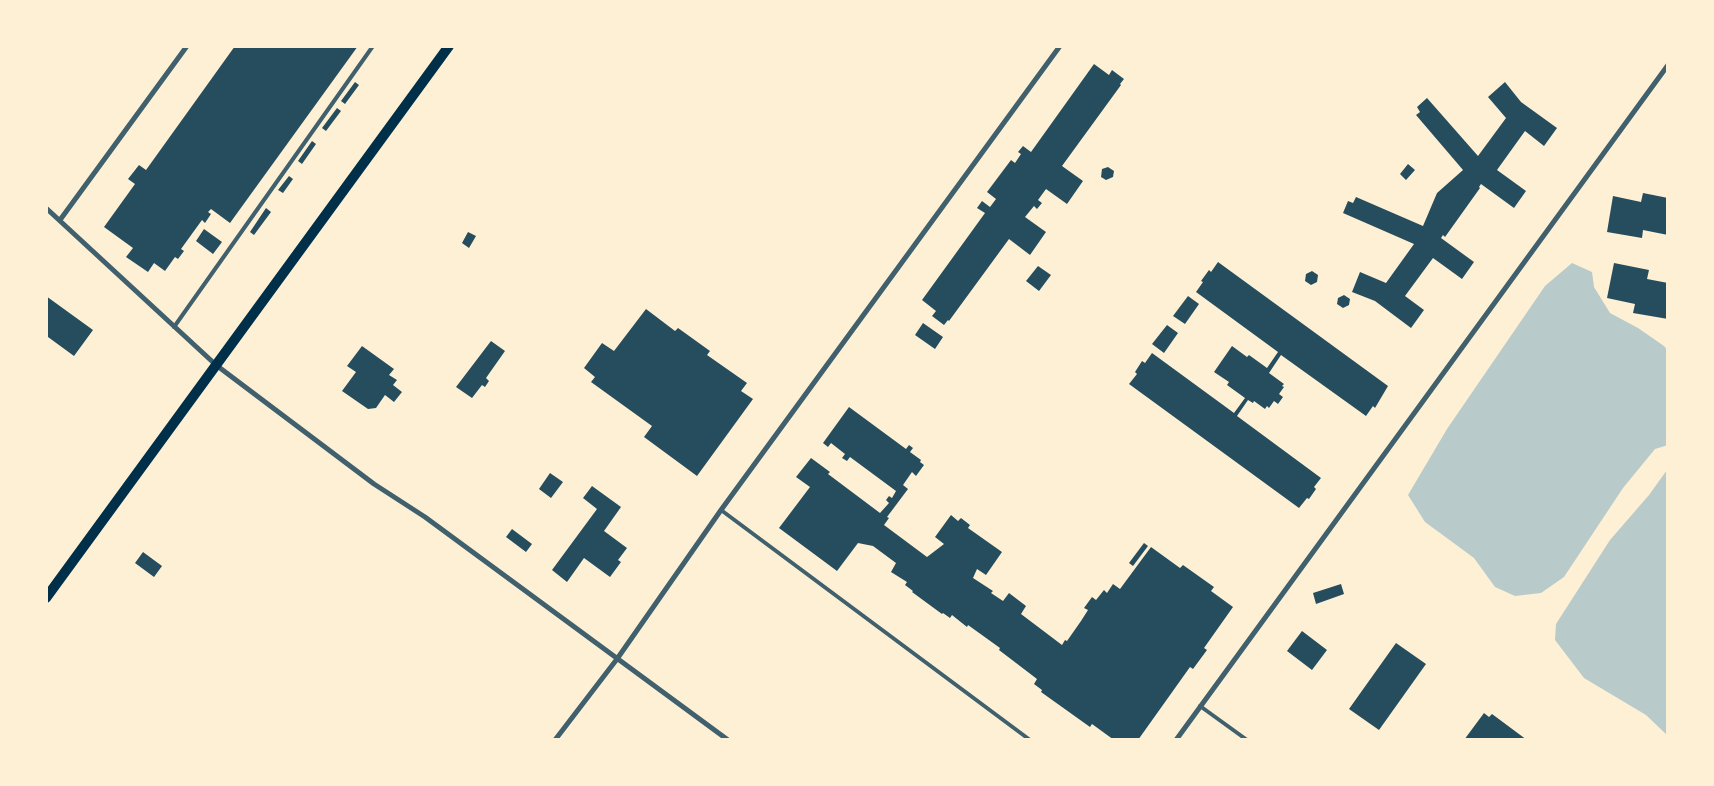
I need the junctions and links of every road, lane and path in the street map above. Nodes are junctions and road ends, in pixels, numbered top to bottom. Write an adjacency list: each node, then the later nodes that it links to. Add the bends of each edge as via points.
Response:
1 (187, 46): 7 (street)
2 (373, 46): 8 (lane)
3 (1060, 46): 10 (street)
4 (444, 48): 9 (main road)
5 (1668, 65): 13 (street)
6 (46, 208): 7 (street)
7 (60, 220): 8 (street)
8 (174, 326): 9 (street)
9 (216, 365): 11 (main road); 12 (street, via 374,484 425,517)
10 (721, 510): 12 (street); 16 (lane)
11 (46, 598)
12 (617, 659): 14 (street); 15 (street)
13 (1200, 706): 17 (street); 18 (lane)
14 (555, 740)
15 (728, 740)
16 (1030, 740)
17 (1176, 740)
18 (1247, 740)

